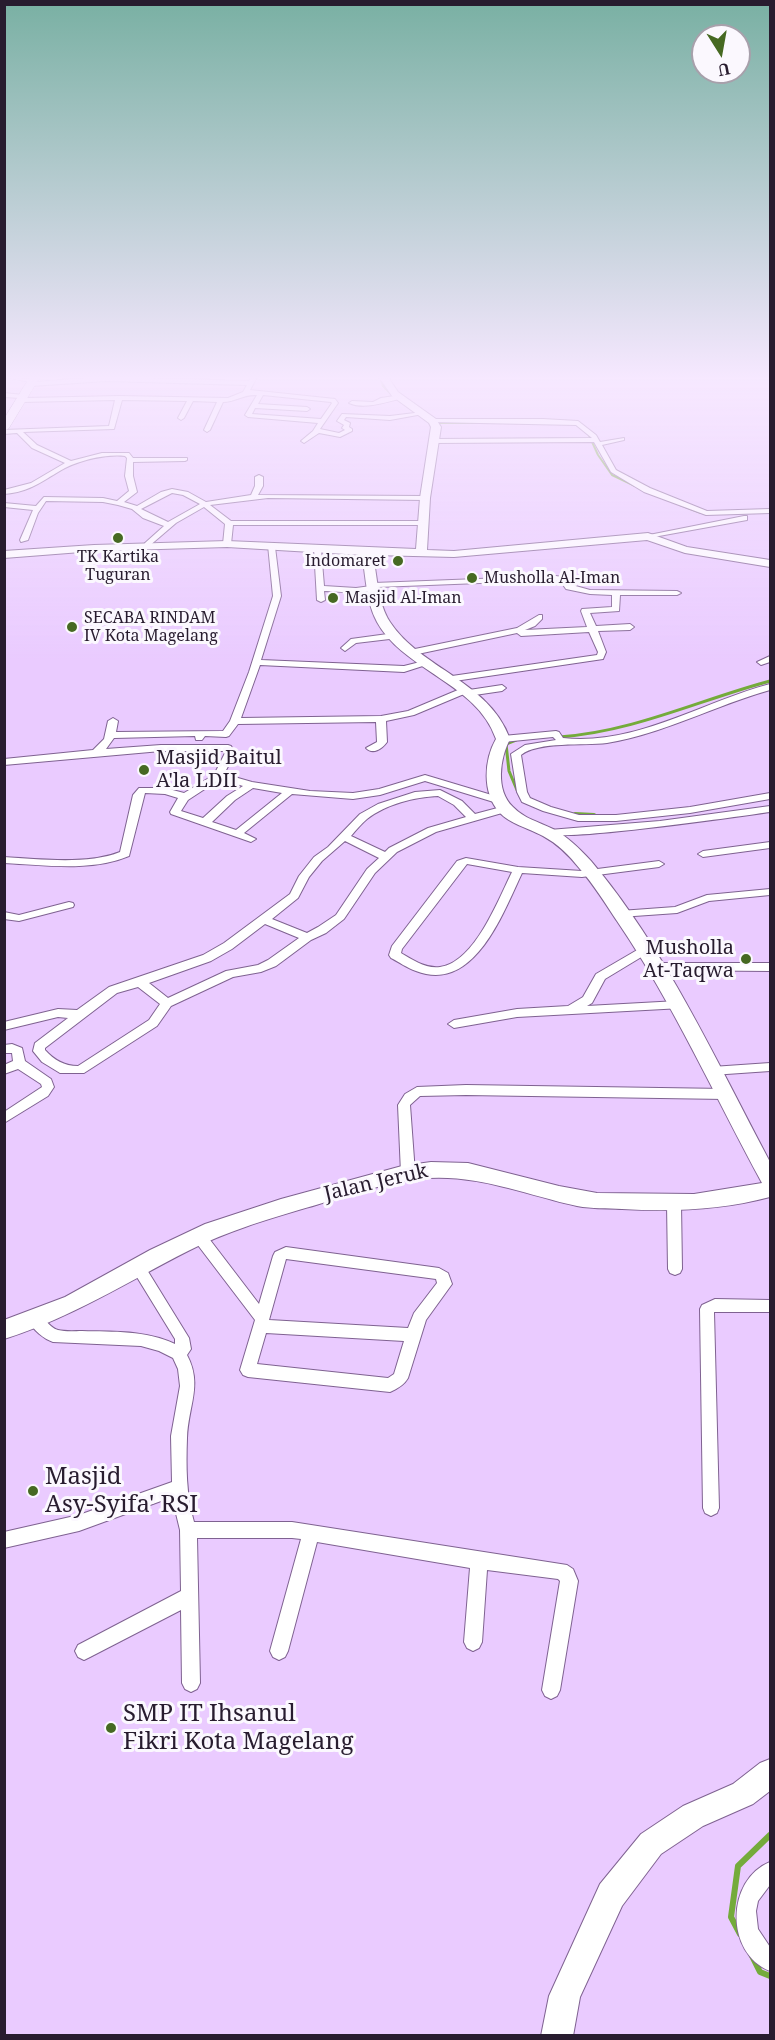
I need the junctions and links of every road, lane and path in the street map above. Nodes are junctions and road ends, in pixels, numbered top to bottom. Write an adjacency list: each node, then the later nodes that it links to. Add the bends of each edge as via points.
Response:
1 (58, 472): 6 (street, via 31,488)
2 (129, 472): 9 (street, via 133,492)
3 (429, 472): 8 (street)
4 (616, 472): 14 (street, via 699,511)
5 (259, 477): 7 (street)
6 (4, 492)
7 (254, 496): 8 (street); 10 (street)
8 (425, 498): 16 (street)
9 (118, 503): 12 (street, via 49,498); 13 (street)
10 (205, 504): 13 (street, via 171,491); 15 (street); 17 (street)
11 (4, 505): 12 (street)
12 (37, 508): 19 (street)
13 (135, 509): 17 (street)
14 (771, 511): 18 (street)
15 (229, 523): 16 (street); 20 (street)
16 (422, 523): 25 (street)
17 (168, 525): 21 (street)
18 (648, 536): 25 (street); 27 (street, via 685,550)
19 (24, 540)
20 (227, 544): 21 (street); 22 (street)
21 (148, 545): 26 (street)
22 (271, 547): 23 (street); 41 (street, via 277,596)
23 (317, 550): 24 (street); 29 (street)
24 (367, 552): 25 (street); 28 (street)
25 (421, 554)
26 (4, 555)
27 (771, 563)
28 (374, 587): 29 (street); 30 (street, via 561,578 569,587 581,591); 37 (street, via 383,621)
29 (321, 588): 32 (street)
30 (616, 592): 31 (street); 35 (street, via 616,609 585,611)
31 (677, 593)
32 (321, 600)
33 (539, 617): 36 (street, via 532,624)
34 (630, 627): 35 (street)
35 (592, 628): 36 (street); 44 (street, via 602,652 600,657)
36 (501, 634): 39 (street)
37 (395, 636): 38 (street, via 354,641); 39 (street)
38 (345, 648)
39 (413, 652): 43 (street)
40 (771, 659): 42 (street)
41 (256, 662): 43 (street, via 398,669); 50 (street)
42 (761, 662)
43 (428, 663): 44 (street)
44 (448, 679): 47 (street)
45 (771, 687): 54 (street, via 609,741)
46 (502, 688): 47 (street)
47 (467, 691): 48 (street, via 411,713); 53 (street, via 500,727)
48 (381, 719): 50 (street); 56 (street, via 382,742)
49 (113, 721): 52 (street)
50 (235, 721): 51 (street, via 226,734)
51 (201, 733): 52 (street); 55 (street)
52 (113, 735): 57 (street)
53 (503, 739): 54 (street, via 558,737); 64 (street, via 493,770)
54 (574, 743): 62 (street, via 538,745 516,754 526,800 563,814 591,818 690,810)
55 (194, 747): 57 (street); 59 (street, via 230,749)
56 (371, 748)
57 (96, 753): 58 (street)
58 (4, 762)
59 (220, 776): 60 (street); 63 (street)
60 (251, 784): 61 (street); 67 (street)
61 (289, 792): 64 (street, via 362,796 425,778); 68 (street)
62 (771, 796)
63 (188, 797): 67 (street, via 175,812); 75 (street, via 142,789 125,854 118,858)
64 (503, 805): 66 (street); 69 (street, via 520,820)
65 (771, 809): 69 (street)
66 (472, 817): 70 (street, via 449,797 431,792 382,806 364,816); 74 (street, via 432,830)
67 (204, 823): 68 (street)
68 (237, 834): 71 (street)
69 (549, 834): 78 (street, via 571,848)
70 (343, 836): 74 (street); 83 (street, via 304,876 294,896)
71 (251, 839)
72 (771, 845): 73 (street)
73 (703, 854)
74 (386, 857): 84 (street, via 371,871 340,917)
75 (4, 860)
76 (659, 864): 78 (street)
77 (518, 870): 77 (street, via 479,947 460,965 435,973 422,971 395,956 461,863); 78 (street)
78 (593, 874): 81 (street)
79 (771, 892): 81 (street, via 707,898 677,910)
80 (69, 905): 82 (street, via 19,918)
81 (620, 914): 85 (street)
82 (4, 915)
83 (264, 920): 84 (street); 88 (street, via 207,958)
84 (307, 937): 89 (street, via 272,963 230,974)
85 (644, 950): 86 (street); 91 (street, via 600,977 588,999)
86 (657, 967): 87 (street); 90 (street)
87 (771, 967)
88 (140, 982): 89 (street); 92 (street, via 113,990)
89 (167, 1003): 92 (street, via 144,1030 80,1070 64,1070 46,1059 39,1046)
90 (678, 1005): 91 (street); 99 (street)
91 (567, 1009): 93 (street)
92 (78, 1014): 94 (street, via 58,1013)
93 (454, 1024)
94 (4, 1026)
95 (4, 1049): 96 (street, via 18,1051)
96 (19, 1063): 98 (street); 101 (street, via 47,1082 48,1087)
97 (771, 1067): 99 (street)
98 (4, 1070)
99 (712, 1071): 100 (street)
100 (725, 1094): 102 (street, via 417,1092 404,1105); 103 (street)
101 (4, 1118)
102 (408, 1173): 105 (street, Jalan Jeruk, via 462,1170 491,1174 578,1199); 106 (street, Jalan Jeruk, via 350,1186 231,1222)
103 (771, 1180)
104 (771, 1189): 105 (street, Jalan Jeruk, via 724,1199)
105 (674, 1203): 108 (street)
106 (199, 1236): 107 (street, Jalan Jeruk); 111 (street)
107 (139, 1269): 110 (street, Jalan Jeruk); 114 (street, via 182,1338 183,1349)
108 (675, 1269)
109 (771, 1306): 116 (street, via 714,1305 707,1309)
110 (36, 1321): 112 (street, Jalan Jeruk); 114 (street, via 53,1336 141,1340)
111 (260, 1322): 113 (street); 113 (street, via 247,1366 250,1372 390,1385 400,1378); 113 (street, via 283,1254 439,1274 445,1284 425,1307)
112 (4, 1330)
113 (412, 1335)
114 (178, 1353): 115 (street, via 186,1368 188,1386 179,1436)
115 (180, 1486): 117 (street, via 180,1503); 119 (street, via 79,1523)
116 (711, 1508)
117 (188, 1530): 118 (street); 121 (street)
118 (311, 1533): 120 (street); 124 (street)
119 (4, 1540)
120 (479, 1561): 122 (street); 126 (street, via 561,1571 567,1575)
121 (189, 1596): 123 (street); 125 (street)
122 (473, 1642)
123 (84, 1651)
124 (279, 1651)
125 (191, 1683)
126 (551, 1690)
127 (771, 1773): 130 (street, via 742,1794 693,1816 651,1844 611,1894 565,1996)
128 (771, 1872): 129 (street, via 749,1894 744,1918 757,1946)
129 (771, 1961)
130 (557, 2036)

